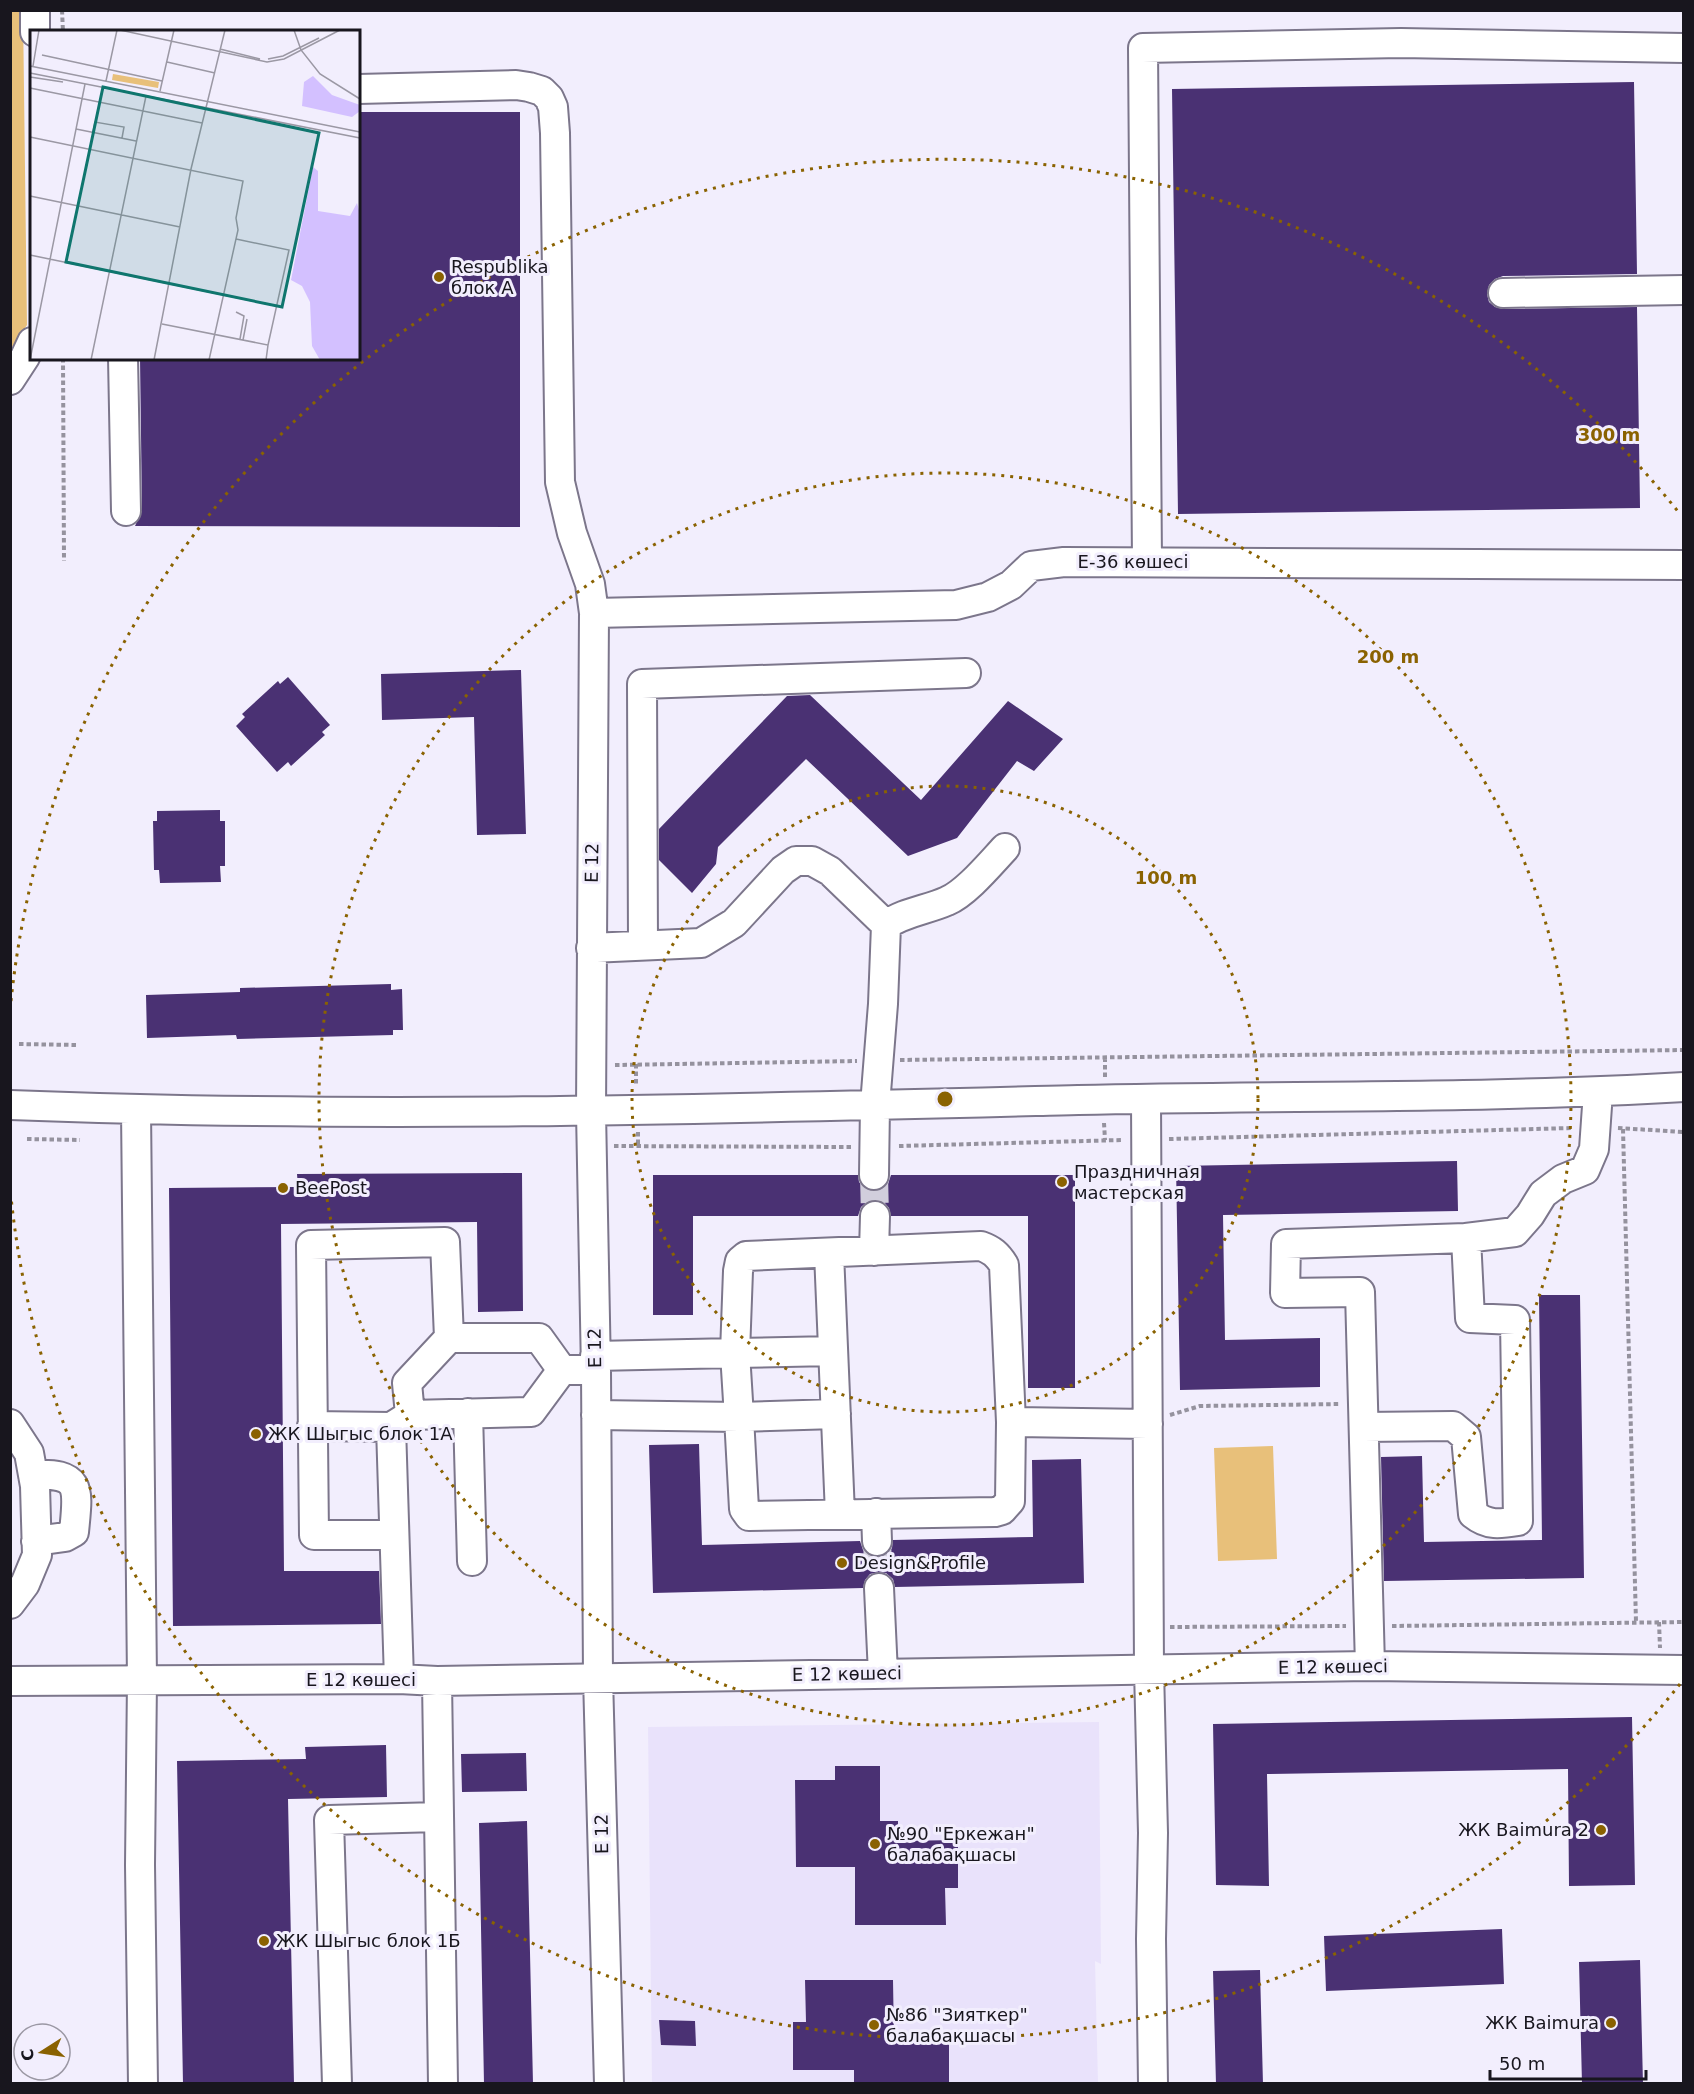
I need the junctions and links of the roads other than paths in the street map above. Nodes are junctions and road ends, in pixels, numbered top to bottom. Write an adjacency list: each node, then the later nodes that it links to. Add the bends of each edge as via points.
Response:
1 (35, 10): 2 (street)
2 (35, 30)
3 (1683, 48): 11 (street, via 1401,43 1143,48)
4 (360, 89): 13 (street, E 12, via 516,85 542,91 549,98 555,134 560,482 590,584)
5 (1683, 290): 6 (street)
6 (1503, 293)
7 (30, 346): 9 (street)
8 (123, 360): 10 (street)
9 (10, 380)
10 (126, 511)
11 (1147, 562): 12 (street, Е-36 көшесі); 13 (street, Е-36 көшесі, via 1031,566 1011,585 988,597 956,605)
12 (1683, 565)
13 (594, 613): 18 (street, E 12)
14 (966, 673): 17 (street, via 642,684)
15 (1005, 848): 16 (street, via 979,877 949,901)
16 (886, 925): 17 (street, via 830,871 812,861 796,861 718,934 701,943); 23 (street)
17 (643, 945): 18 (street)
18 (591, 948): 25 (street, E 12)
19 (1683, 1087): 20 (street)
20 (1598, 1092): 21 (street); 28 (street, via 1594,1149 1585,1170 1563,1179 1543,1194 1515,1232)
21 (1146, 1100): 23 (street); 44 (street)
22 (10, 1105): 24 (street)
23 (875, 1105): 25 (street); 26 (street)
24 (136, 1110): 25 (street); 59 (street)
25 (591, 1112): 34 (street, E 12)
26 (874, 1175)
27 (875, 1216): 29 (street)
28 (1466, 1238): 39 (street, via 1286,1244 1286,1293 1360,1292); 39 (street, via 1470,1318 1515,1320 1518,1521 1494,1525 1473,1514 1466,1437 1453,1426)
29 (874, 1251): 30 (street); 42 (street, via 981,1246 998,1255 1004,1265)
30 (829, 1253): 32 (street); 33 (street, via 746,1256 740,1261)
31 (449, 1338): 35 (street, via 539,1338); 41 (street, via 407,1383); 45 (street, via 445,1242 311,1245)
32 (833, 1351): 33 (street); 37 (street)
33 (735, 1353): 34 (street); 40 (street)
34 (596, 1364): 35 (street); 38 (street, E 12)
35 (562, 1370): 36 (street, via 531,1412)
36 (468, 1413): 41 (street); 50 (street)
37 (836, 1414): 40 (street); 47 (street)
38 (596, 1415): 40 (street); 57 (street, E 12)
39 (1363, 1415): 53 (street)
40 (739, 1417): 47 (street, via 744,1509 749,1516)
41 (400, 1421): 45 (street); 48 (street)
42 (1011, 1422): 44 (street); 47 (street, via 1010,1501 1002,1510 877,1527)
43 (10, 1424): 46 (street, via 29,1453)
44 (1148, 1424): 54 (street)
45 (312, 1426): 48 (street, via 314,1534)
46 (33, 1475): 49 (street); 49 (street, via 68,1478 76,1496 74,1532 65,1537)
47 (840, 1514)
48 (393, 1535): 58 (street)
49 (36, 1540): 52 (street, via 37,1555)
50 (472, 1561)
51 (879, 1588): 56 (street)
52 (10, 1604)
53 (1370, 1665): 54 (street, Е 12 көшесі); 55 (street, Е 12 көшесі)
54 (1149, 1669): 56 (street, Е 12 көшесі); 67 (street, via 1153,1763)
55 (1683, 1670)
56 (883, 1674): 57 (street, Е 12 көшесі)
57 (598, 1677): 61 (street, Е 12 көшесі); 66 (street, E 12)
58 (399, 1679): 59 (street, Е 12 көшесі); 61 (street, Е 12 көшесі)
59 (142, 1680): 60 (street, Е 12 көшесі); 63 (street)
60 (10, 1681)
61 (437, 1681): 62 (street)
62 (438, 1818): 64 (street, via 330,1820); 65 (street)
63 (143, 2084)
64 (337, 2084)
65 (443, 2084)
66 (609, 2084)
67 (1153, 2084)

